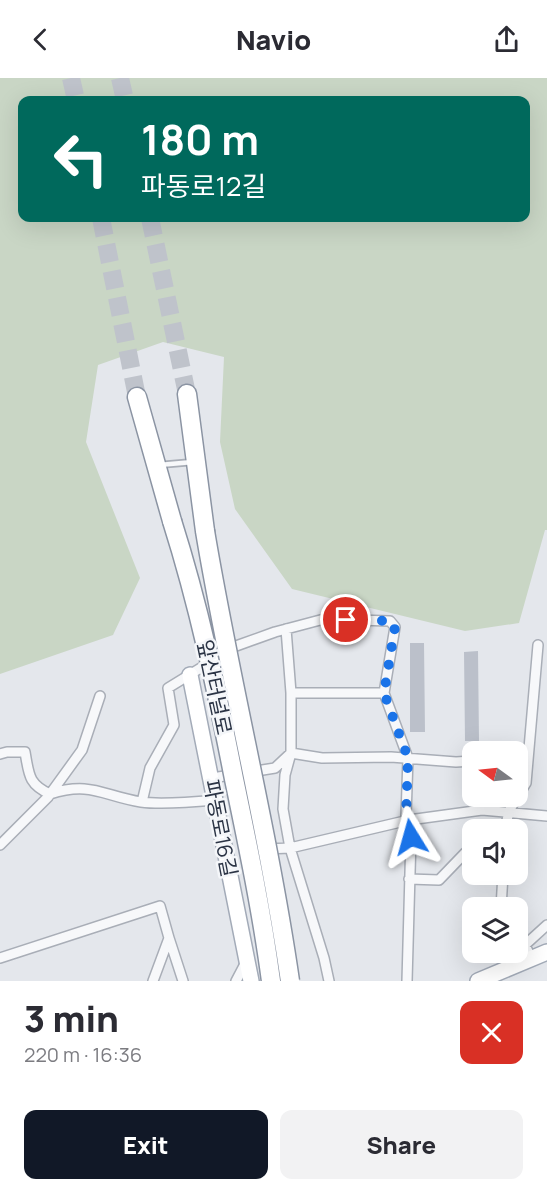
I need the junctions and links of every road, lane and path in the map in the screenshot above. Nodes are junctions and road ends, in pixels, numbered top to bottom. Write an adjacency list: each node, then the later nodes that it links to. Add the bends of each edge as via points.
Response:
1 (187, 394): 3 (highway, 앞산터널로)
2 (137, 398): 4 (highway, 앞산터널로)
3 (196, 461): 4 (lane); 42 (highway, 앞산터널로, bridge, via 233,688)
4 (157, 466): 41 (highway, 앞산터널로, bridge, via 197,604 220,706)
5 (286, 630): 7 (street, via 236,646); 8 (street); 9 (street, via 324,619 390,621 395,627)
6 (538, 645): 11 (street)
7 (190, 675): 17 (main road, 파동로16길); 18 (street, via 168,688 174,725 150,768)
8 (291, 693): 9 (street); 12 (street)
9 (384, 693): 14 (street)
10 (100, 696): 16 (street, via 82,750)
11 (524, 741)
12 (291, 753): 14 (street, via 322,758); 17 (street, via 275,768 212,778); 26 (street, via 283,809)
13 (0, 754): 16 (street, via 25,752 36,788)
14 (408, 758): 15 (street); 23 (street)
15 (462, 761)
16 (50, 794): 18 (street, via 88,788); 24 (street)
17 (216, 800): 18 (street); 25 (street)
18 (142, 802)
19 (511, 807): 20 (street)
20 (509, 811): 21 (street); 22 (street); 23 (street, via 482,810)
21 (547, 816)
22 (507, 819)
23 (409, 820): 26 (street); 28 (street)
24 (0, 845)
25 (224, 847): 26 (street); 36 (main road, 파동로16길)
26 (290, 848): 43 (street)
27 (462, 857): 28 (street, via 439,880)
28 (409, 879): 44 (street)
29 (547, 925): 31 (street)
30 (169, 938): 34 (street, via 160,906); 37 (street); 38 (street)
31 (532, 939): 32 (street); 35 (street, via 525,945)
32 (528, 940)
33 (547, 952): 35 (main road)
34 (0, 958)
35 (531, 958): 45 (main road)
36 (247, 960): 39 (street); 40 (main road, 파동로16길)
37 (153, 981)
38 (183, 981)
39 (236, 981)
40 (251, 981)
41 (271, 981)
42 (290, 981)
43 (328, 981)
44 (407, 981)
45 (478, 981)

